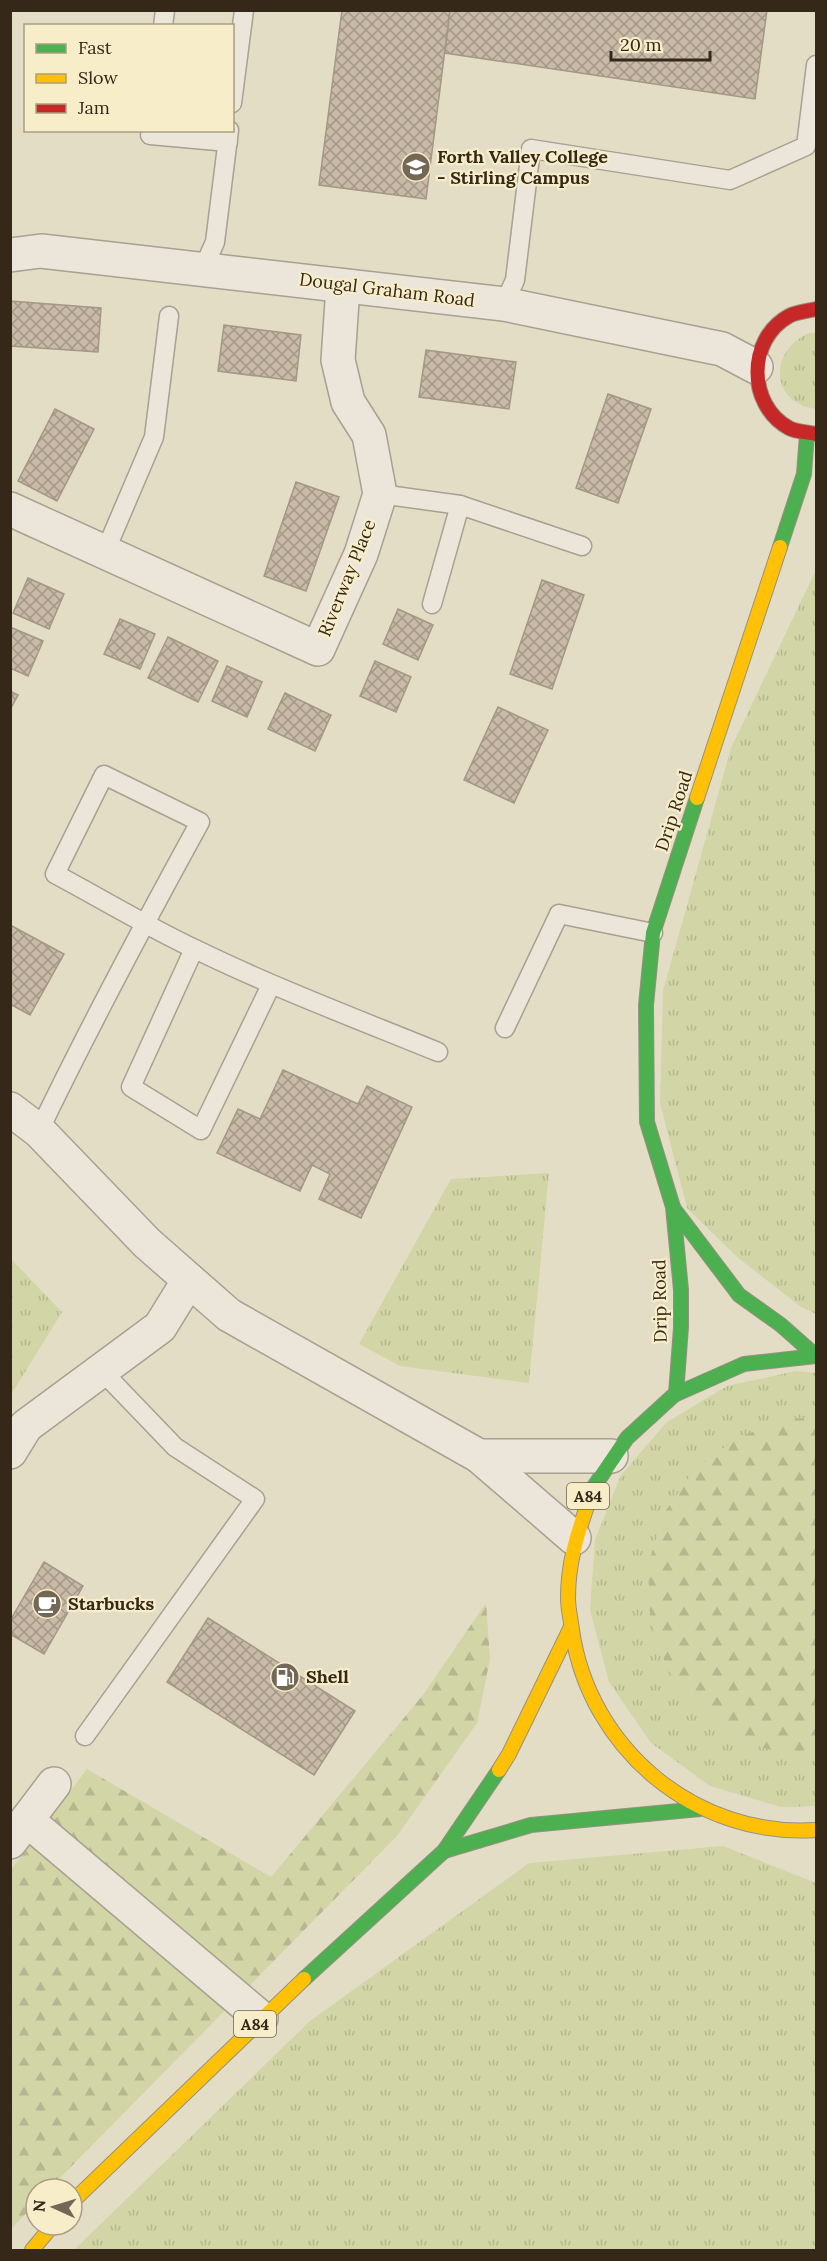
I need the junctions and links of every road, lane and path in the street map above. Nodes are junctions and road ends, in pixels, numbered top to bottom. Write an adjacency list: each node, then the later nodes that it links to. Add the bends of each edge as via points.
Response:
1 (244, 10): 3 (lane)
2 (816, 65): 9 (lane, via 806,146 730,180 531,149 515,280)
3 (234, 88)
4 (151, 132): 5 (lane, via 150,135)
5 (228, 136): 7 (lane, via 215,242)
6 (10, 255): 7 (street, Dougal Graham Road, via 42,251)
7 (203, 269): 8 (street, Dougal Graham Road)
8 (343, 286): 9 (street, Dougal Graham Road); 14 (street, Riverway Place, via 338,360 348,402 369,435)
9 (504, 304): 12 (street, Dougal Graham Road, via 722,349)
10 (816, 309): 12 (main road, Drip Road, via 787,317 771,330 760,347)
11 (169, 316): 18 (lane, via 154,437)
12 (756, 367): 13 (main road, Drip Road, via 757,386 775,417 790,428)
13 (812, 434): 21 (main road, Drip Road, via 804,474)
14 (380, 494): 15 (lane); 18 (street, Riverway Place, via 361,554 318,649)
15 (460, 505): 17 (lane); 19 (lane)
16 (10, 509): 18 (street, Riverway Place)
17 (582, 546)
18 (105, 552)
19 (432, 604)
20 (145, 922): 20 (lane, via 200,822 104,775 55,874); 22 (lane); 27 (lane)
21 (653, 933): 24 (lane, via 559,914); 28 (main road, Drip Road, via 646,1005 647,1122)
22 (194, 949): 23 (lane); 23 (lane, via 131,1087 201,1130)
23 (272, 984): 25 (lane)
24 (505, 1028)
25 (438, 1052)
26 (10, 1108): 27 (street)
27 (39, 1131): 29 (street, via 147,1243)
28 (673, 1207): 30 (main road, Drip Road, via 739,1295); 32 (main road, Drip Road, via 681,1290)
29 (189, 1280): 31 (street, via 160,1327); 34 (street, via 229,1315)
30 (816, 1356): 32 (main road, A84, via 743,1364)
31 (101, 1371): 33 (street, via 26,1426); 38 (lane, via 175,1447 255,1499)
32 (676, 1394): 35 (main road, A84, via 641,1422)
33 (10, 1452)
34 (479, 1456): 35 (street); 36 (street)
35 (612, 1456): 36 (main road, A84, via 588,1495)
36 (574, 1538): 37 (main road, A84, via 567,1584)
37 (570, 1629): 40 (main road, A84, via 581,1674 600,1716 627,1753 661,1785); 45 (main road, A84, via 509,1754)
38 (85, 1736)
39 (54, 1784): 42 (street)
40 (700, 1809): 43 (main road, A84, via 744,1825); 45 (main road, A84, via 531,1826)
41 (816, 1830): 43 (main road, A84)
42 (19, 1831): 46 (street)
43 (791, 1833): 44 (main road)
44 (808, 1843)
45 (444, 1851): 46 (main road, A84)
46 (261, 2018): 47 (main road, A84)
47 (84, 2190)
48 (43, 2237): 49 (main road)
49 (32, 2250)

